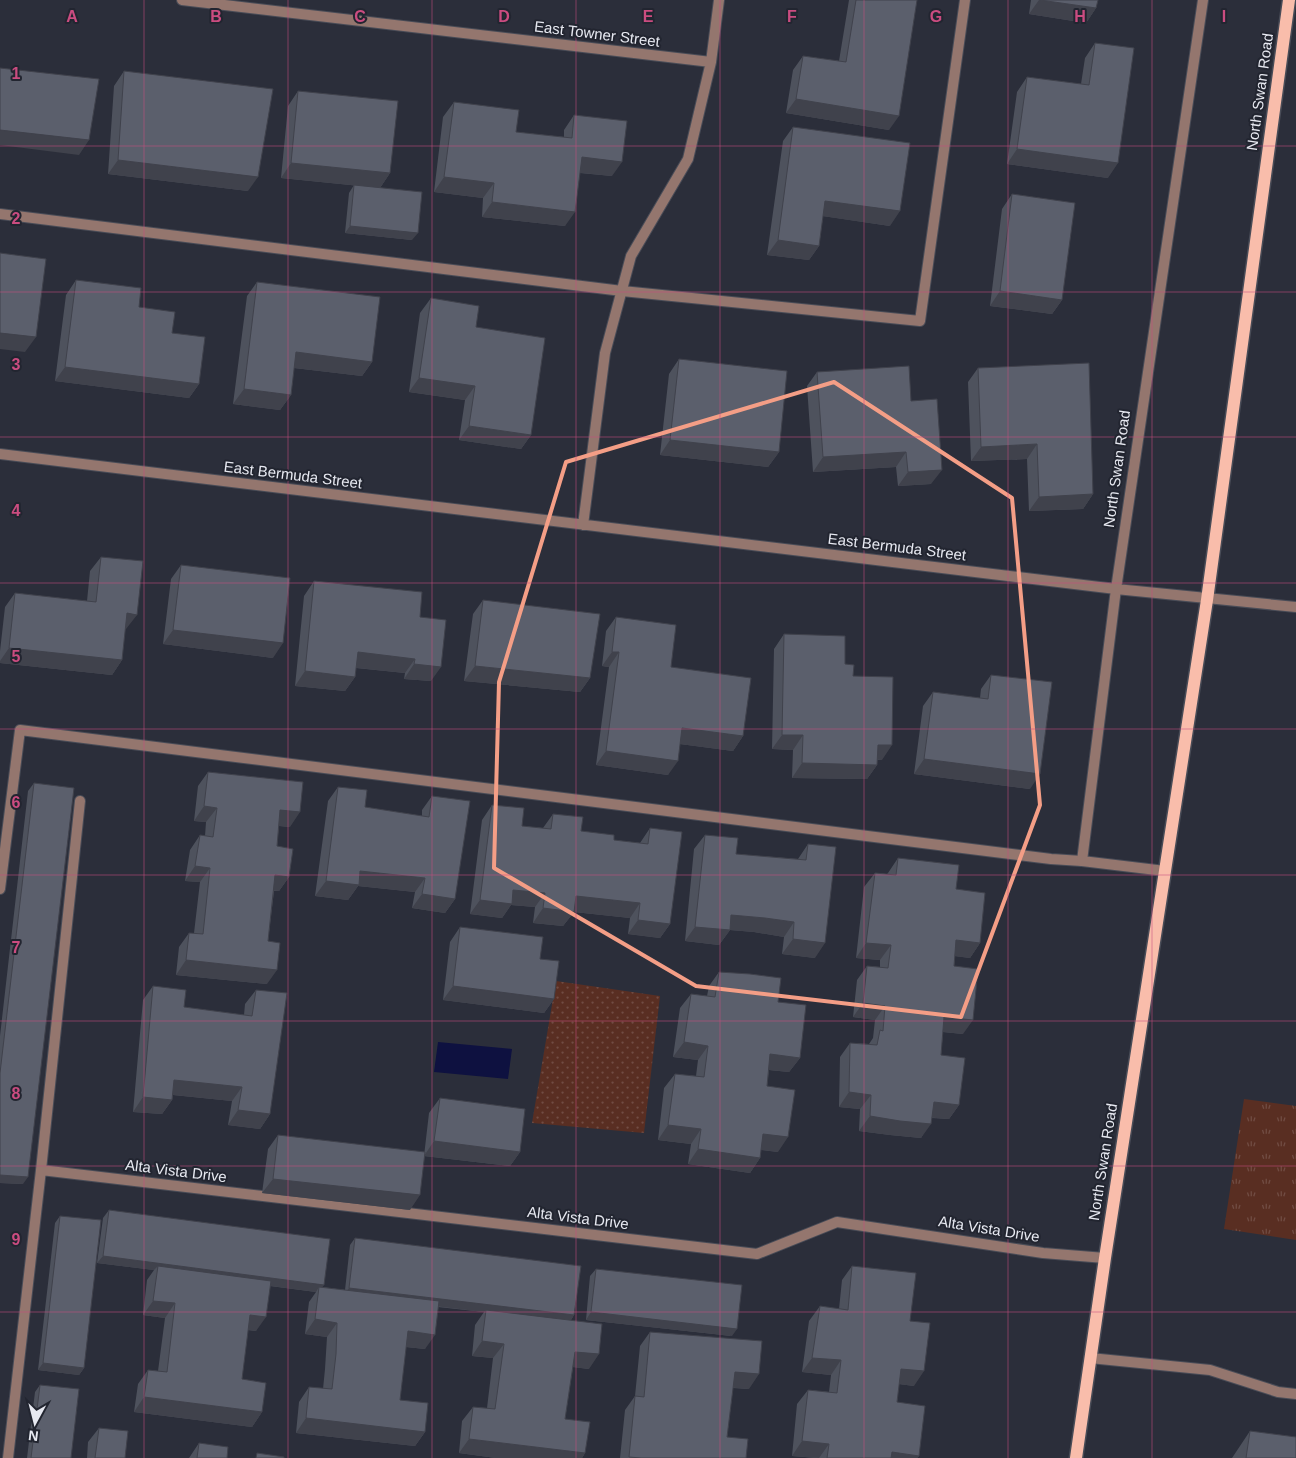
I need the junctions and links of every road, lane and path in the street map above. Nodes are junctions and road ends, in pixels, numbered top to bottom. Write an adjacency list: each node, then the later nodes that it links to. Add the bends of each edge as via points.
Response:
1 (182, 0): 6 (street, East Towner Street)
2 (719, 0): 6 (street)
3 (965, 0): 8 (street, via 920,321)
4 (1203, 0): 11 (street, North Swan Road)
5 (1288, 0): 12 (main road, North Swan Road)
6 (711, 62): 8 (street, via 688,159 631,256)
7 (0, 214): 8 (street)
8 (622, 291): 10 (street, via 605,354)
9 (0, 454): 10 (street, East Bermuda Street)
10 (583, 525): 11 (street, East Bermuda Street)
11 (1116, 589): 12 (street, East Bermuda Street); 15 (street, North Swan Road)
12 (1206, 600): 13 (street, East Bermuda Street); 16 (main road, North Swan Road)
13 (1296, 608)
14 (80, 801): 18 (street)
15 (1082, 861): 16 (street); 17 (street, via 20,730)
16 (1165, 871): 19 (main road, North Swan Road)
17 (0, 888)
18 (41, 1170): 19 (street, Alta Vista Drive, via 757,1254 837,1222 1043,1253); 22 (street)
19 (1105, 1258): 20 (main road, North Swan Road)
20 (1090, 1358): 21 (street, via 1210,1370 1278,1392); 23 (main road, North Swan Road)
21 (1296, 1394)
22 (8, 1458)
23 (1076, 1458)

